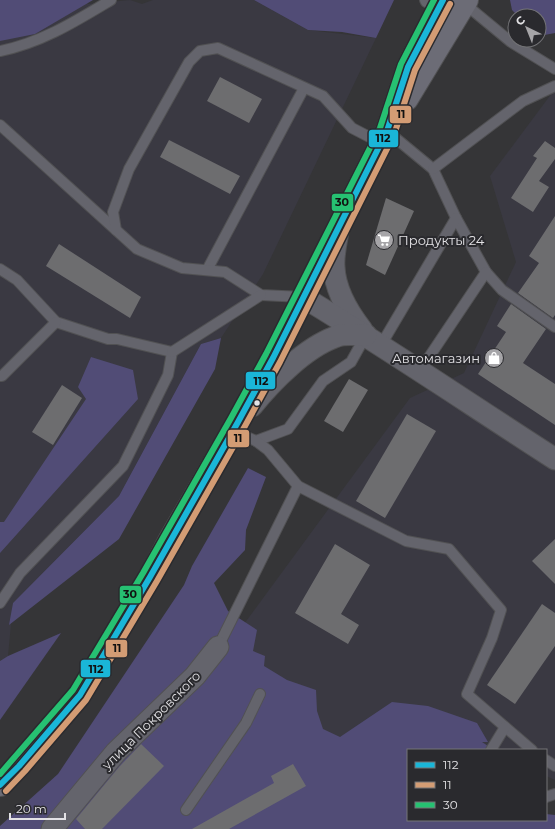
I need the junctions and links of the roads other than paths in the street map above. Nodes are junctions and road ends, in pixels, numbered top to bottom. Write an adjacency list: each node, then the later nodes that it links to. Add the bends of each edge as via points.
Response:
1 (111, 0): 4 (lane, via 66,28)
2 (430, 1): 9 (main road)
3 (466, 2): 5 (lane, via 511,42); 9 (main road)
4 (0, 51)
5 (555, 69)
6 (555, 86): 10 (lane, via 523,101)
7 (304, 88): 9 (lane, via 323,96 352,128); 13 (lane, via 218,48 200,51 189,62 130,169 113,212); 15 (lane)
8 (0, 125): 13 (lane)
9 (384, 137): 10 (lane); 12 (main road)
10 (432, 169): 11 (lane)
11 (456, 218): 16 (lane); 21 (lane)
12 (338, 228): 18 (main road); 21 (street, via 334,267 339,292 351,315)
13 (116, 230): 15 (lane, via 137,249 182,268)
14 (0, 269): 19 (lane, via 17,280)
15 (207, 270): 17 (lane, via 225,272)
16 (486, 272): 20 (lane, via 502,290); 23 (lane)
17 (261, 295): 18 (lane); 22 (lane)
18 (303, 298): 21 (street); 25 (main road)
19 (56, 322): 22 (lane, via 108,339); 24 (lane)
20 (555, 326)
21 (373, 340): 23 (street); 25 (street, via 336,336 313,348 264,390); 26 (lane, via 351,362 324,381 288,429)
22 (172, 352): 29 (lane, via 168,375 123,466 20,573)
23 (419, 372): 27 (street)
24 (0, 376)
25 (236, 426): 26 (lane); 35 (main road, via 80,694)
26 (256, 441): 28 (lane, via 268,450)
27 (555, 459)
28 (298, 486): 30 (lane); 32 (lane, via 406,541 449,549 501,610 492,638 467,694)
29 (0, 603)
30 (218, 647): 37 (street, улица Покровского, via 196,676 116,752)
31 (260, 694): 36 (lane, via 246,723)
32 (505, 727): 33 (lane); 34 (lane)
33 (492, 749)
34 (531, 749)
35 (0, 785)
36 (186, 810)
37 (52, 829)

